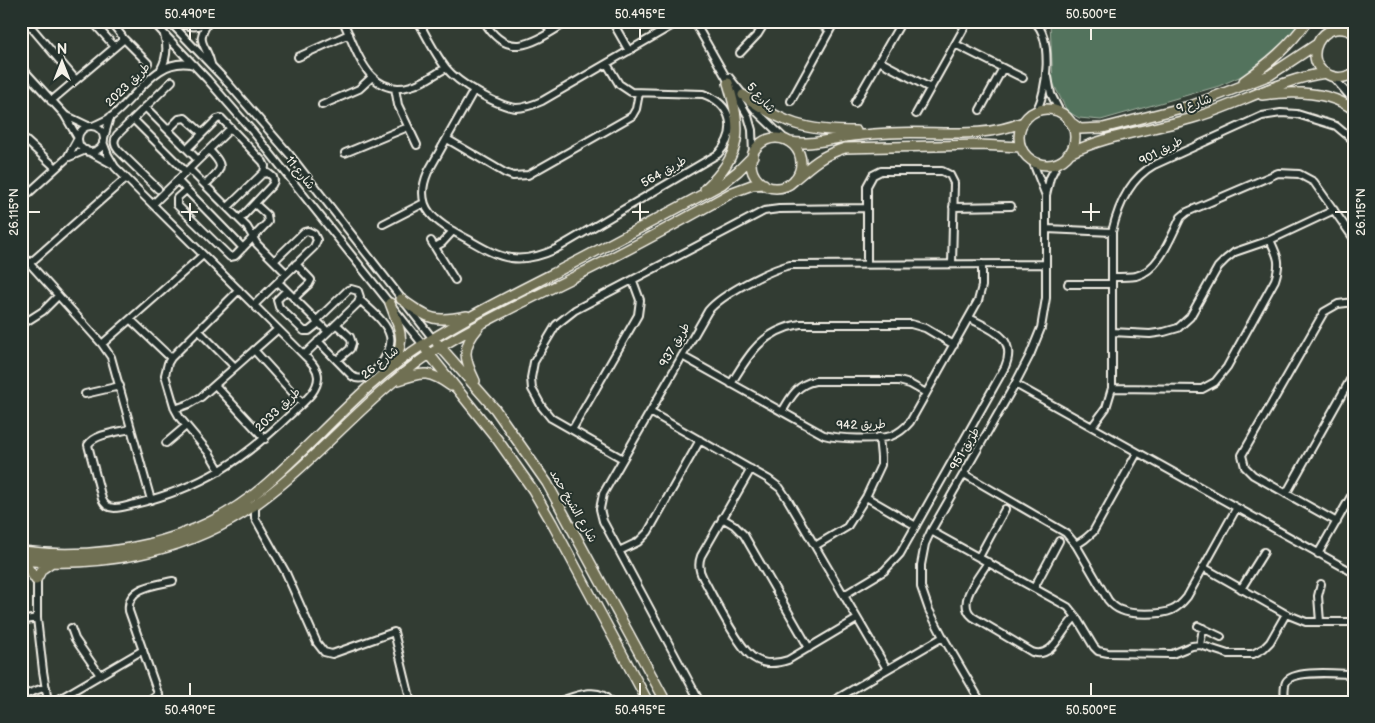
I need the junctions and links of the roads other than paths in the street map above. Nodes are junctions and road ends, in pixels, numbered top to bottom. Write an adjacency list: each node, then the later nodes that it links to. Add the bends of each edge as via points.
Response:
1 (26, 21): 52 (street)
2 (92, 21): 33 (street)
3 (110, 21): 30 (street)
4 (152, 21): 27 (street, شارع 11)
5 (169, 21): 41 (street, شارع 11)
6 (178, 21): 7 (street, via 195,27)
7 (208, 21): 41 (street, via 201,38)
8 (344, 21): 28 (street)
9 (418, 21): 43 (street)
10 (484, 21): 25 (street, via 494,36 513,46 528,45)
11 (544, 21): 25 (street)
12 (569, 21): 25 (street)
13 (612, 21): 34 (street)
14 (680, 21): 34 (street)
15 (694, 21): 44 (street, شارع 5)
16 (766, 21): 35 (street)
17 (815, 21): 24 (street)
18 (835, 21): 24 (street)
19 (902, 21): 37 (street)
20 (968, 21): 31 (street)
21 (1034, 21): 46 (street, via 1044,37)
22 (1307, 21): 57 (main road, via 1284,49)
23 (1330, 21): 29 (main road)
24 (830, 30): 63 (street)
25 (551, 32)
26 (1354, 33): 29 (main road, via 1339,28)
27 (164, 34): 40 (street, شارع 11); 42 (street, طريق 2023, via 167,50)
28 (349, 34): 36 (street); 50 (street)
29 (1324, 34): 32 (main road, شارع 9)
30 (122, 40): 33 (street); 38 (street)
31 (955, 44): 45 (street); 56 (street)
32 (1316, 44): 49 (main road, via 1316,61); 57 (main road, شارع 9, via 1270,75)
33 (115, 47): 52 (street)
34 (629, 51): 39 (street)
35 (740, 52)
36 (298, 58)
37 (879, 60): 56 (street); 65 (street)
38 (148, 63)
39 (607, 64): 58 (street, via 542,101 525,107 508,106); 59 (street, via 624,89)
40 (194, 65): 42 (street, طريق 2023, via 180,63); 155 (street, شارع 11, via 248,126)
41 (212, 65): 152 (street, شارع 11, via 315,185)
42 (161, 68): 74 (street, طريق 2023)
43 (446, 68): 55 (street, via 421,83); 58 (street)
44 (722, 68): 54 (street, شارع 5); 60 (street, شارع 5)
45 (1003, 68): 51 (street); 68 (street)
46 (1046, 69): 70 (street, via 1044,93); 71 (street, via 1051,94)
47 (22, 70): 62 (street)
48 (1354, 73): 49 (main road, شارع 9, via 1342,77)
49 (1330, 75): 61 (main road, شارع 9, via 1301,78); 64 (street)
50 (372, 77): 55 (street, via 385,86); 66 (street, via 359,89)
51 (1023, 78)
52 (76, 80): 62 (street)
53 (172, 81): 67 (street)
54 (728, 83): 97 (street, شارع 5, via 751,123); 114 (main road, via 736,110 736,147 725,168)
55 (395, 88): 79 (street, via 396,100)
56 (930, 88): 73 (street)
57 (1233, 89): 76 (main road, شارع 9, via 1193,106 1103,128 1080,129)
58 (474, 90): 86 (street)
59 (639, 94): 86 (street, via 632,116 528,175 505,173); 127 (street, طريق 564, via 690,93 712,97 726,110 730,119 729,138 718,154 545,254 523,258 500,255)
60 (743, 95): 82 (main road, via 777,118 803,127); 88 (street, شارع 5)
61 (1252, 96): 69 (main road, via 1286,92 1315,94); 96 (main road, شارع 9, via 1198,117 1091,144)
62 (51, 101): 72 (street)
63 (790, 101)
64 (1354, 102)
65 (855, 103)
66 (322, 105)
67 (145, 107): 75 (street); 81 (street)
68 (980, 110)
69 (1354, 110)
70 (1036, 111): 71 (main road); 77 (main road)
71 (1060, 112): 76 (main road)
72 (64, 114): 78 (street); 85 (street)
73 (916, 114)
74 (110, 117): 78 (street, طريق 2023); 87 (street, طريق 2023)
75 (133, 119): 104 (street); 111 (street, via 116,135 114,146)
76 (1070, 121): 96 (main road, via 1074,141)
77 (1023, 122): 82 (main road, via 991,132); 91 (main road, via 1019,134)
78 (90, 126): 85 (street, via 82,129); 87 (street, via 100,130)
79 (408, 127): 90 (street); 95 (street)
80 (231, 128): 83 (street, via 218,118); 93 (street); 105 (street, via 264,164)
81 (168, 130): 83 (street, via 179,119 185,118); 92 (street)
82 (891, 132): 88 (main road, via 814,144)
83 (202, 133): 92 (street)
84 (21, 136): 103 (street)
85 (78, 138): 94 (street, via 80,145); 98 (street)
86 (447, 139): 116 (street, via 424,182)
87 (104, 140): 94 (street, via 98,149); 102 (street, طريق 2033)
88 (788, 141): 97 (main road, via 770,138 757,147); 108 (main road, via 801,160)
89 (1354, 141): 128 (street, طريق 901, via 1336,126 1297,114 1262,116 1148,169 1124,197)
90 (417, 145)
91 (1021, 147): 100 (main road); 108 (main road, via 980,144 845,148 819,159)
92 (187, 149): 99 (street)
93 (209, 150): 99 (street); 110 (street, via 219,161 220,168)
94 (88, 151): 98 (street); 102 (street, طريق 2033)
95 (345, 153)
96 (1068, 154): 101 (main road)
97 (753, 155): 109 (main road, via 752,169); 114 (main road, شارع 26, via 730,178)
98 (67, 158): 103 (street)
99 (198, 160): 104 (street)
100 (1032, 160): 101 (main road, via 1045,164); 113 (street, طريق 951)
101 (1058, 162): 113 (street, طريق 951)
102 (115, 167): 106 (street, طريق 2033)
103 (56, 168): 115 (street)
104 (188, 170): 107 (street); 110 (street)
105 (264, 173): 118 (street, via 272,175 273,184); 120 (street)
106 (126, 178): 117 (street, طريق 2033); 136 (street)
107 (177, 180): 112 (street); 117 (street)
108 (794, 180): 109 (main road, via 776,187)
109 (764, 184): 161 (main road, شارع 26, via 733,192)
110 (205, 185): 120 (street)
111 (158, 189)
112 (186, 190): 132 (street); 132 (street, via 177,198 177,205 229,257)
113 (1046, 196): 126 (street, طريق 951)
114 (694, 199): 157 (main road, شارع 26)
115 (21, 200)
116 (424, 203): 125 (street); 127 (street, طريق 564, via 435,220)
117 (153, 204): 134 (street, طريق 2033)
118 (255, 204): 124 (street); 129 (street, via 268,215 269,220)
119 (1011, 206): 121 (street)
120 (228, 207): 124 (street)
121 (953, 207): 122 (street, via 954,183 947,172 890,171 876,172 868,181); 139 (street)
122 (866, 208): 138 (street); 144 (street, via 764,212)
123 (1334, 210): 130 (street); 131 (street); 145 (street, via 1314,182 1299,174 1278,173 1187,212 1181,217 1159,259 1150,268 1137,276)
124 (240, 219): 129 (street)
125 (383, 224)
126 (1047, 229): 128 (street); 141 (street, طريق 951)
127 (453, 231): 143 (street, via 448,238 433,244)
128 (1112, 232): 145 (street, طريق 901)
129 (253, 238): 132 (street); 135 (street)
130 (1354, 239)
131 (1270, 240): 167 (street, via 1235,252 1226,259 1218,267 1190,317 1178,328 1150,334); 188 (street, via 1278,257 1275,280 1227,367 1215,382 1202,389)
132 (243, 248)
133 (21, 254): 136 (street)
134 (203, 255): 148 (street, طريق 2033); 159 (street)
135 (274, 261): 137 (street, via 301,234 311,232 316,237 316,244); 142 (street)
136 (29, 264): 150 (street)
137 (296, 264): 142 (street); 151 (street, via 310,280)
138 (867, 264): 139 (street, طريق 937); 177 (street, طريق 937, via 796,265 769,272 716,303 705,315)
139 (952, 264): 140 (street, طريق 937)
140 (982, 264): 141 (street, طريق 937); 158 (street, طريق 942, via 981,291)
141 (1046, 264): 185 (street, طريق 951, via 1046,298 1041,328)
142 (286, 273): 146 (street)
143 (456, 280)
144 (632, 281): 200 (street, via 640,300 638,315); 200 (street, via 565,316 534,362 531,383 542,407 551,418)
145 (1112, 281): 147 (street); 167 (street, طريق 901)
146 (278, 282): 149 (street); 156 (street)
147 (1068, 284)
148 (239, 290): 156 (street, طريق 2033); 165 (street)
149 (286, 291): 151 (street); 160 (street, via 278,300 279,307 304,331 309,331)
150 (58, 296): 163 (street, via 43,311); 170 (street)
151 (294, 298): 160 (street)
152 (401, 299): 157 (main road, via 432,319); 168 (street, شارع 11)
153 (360, 300): 160 (street, via 358,291 348,290); 162 (street); 179 (street, via 387,329 389,352 363,379 354,378)
154 (1354, 302): 211 (street, via 1338,304 1324,312 1242,455 1245,468)
155 (390, 303): 171 (street, شارع 11); 181 (main road, via 401,344 398,356)
156 (254, 305): 164 (street, طريق 2033)
157 (475, 315): 168 (main road, شارع 26)
158 (969, 318): 172 (street, طريق 942); 222 (street, via 1001,335 1008,347 1008,361)
159 (131, 320): 170 (street); 178 (street)
160 (318, 322): 166 (street)
161 (484, 322): 173 (main road, شارع 26); 189 (main road, via 467,342 465,351)
162 (336, 324): 166 (street); 179 (street, via 352,343)
163 (21, 325)
164 (278, 329): 174 (street); 176 (street, طريق 2033)
165 (199, 331): 178 (street); 180 (street)
166 (328, 332): 169 (street)
167 (1112, 332): 188 (street, طريق 901)
168 (433, 339): 171 (main road, شارع 26); 173 (main road, شارع الشيخ حمد)
169 (318, 341): 176 (street); 179 (street)
170 (102, 344): 187 (street, via 111,357)
171 (422, 345): 175 (main road); 181 (main road, شارع 26)
172 (954, 345): 184 (street, via 925,328 911,324 800,324 784,328 756,346); 192 (street, طريق 942)
173 (440, 347): 175 (main road, شارع 26); 189 (main road, شارع الشيخ حمد)
174 (254, 350): 180 (street); 193 (street)
175 (430, 354): 183 (main road, شارع 26); 191 (main road)
176 (304, 355): 193 (street, طريق 2033, via 315,366 318,378 312,393)
177 (682, 356): 184 (street, طريق 942); 195 (street, طريق 937)
178 (171, 358): 194 (street, via 165,375)
179 (337, 360)
180 (235, 367): 186 (street)
181 (387, 373): 231 (main road, شارع 26, via 261,489 217,518 161,541 122,549)
182 (1354, 373): 211 (street)
183 (391, 382): 191 (main road, via 428,373); 215 (main road, شارع 26, via 313,456)
184 (731, 384): 196 (street, طريق 942)
185 (1015, 384): 198 (street); 209 (street, طريق 951)
186 (215, 385): 194 (street, via 196,401); 202 (street)
187 (120, 386): 190 (street); 199 (street)
188 (1112, 388): 198 (street, طريق 901, via 1106,408)
189 (480, 393): 271 (main road, شارع الشيخ حمد, via 518,439 552,491)
190 (85, 394)
191 (461, 394): 270 (main road, via 533,490)
192 (926, 394): 196 (street, via 910,384 894,380 815,381 798,388); 201 (street, طريق 942, via 906,426 894,435)
193 (302, 403): 202 (street, طريق 2033)
194 (175, 410): 197 (street)
195 (650, 412): 203 (street); 206 (street, طريق 937)
196 (782, 412): 201 (street, طريق 942, via 830,436)
197 (186, 426): 204 (street); 208 (street)
198 (1092, 427): 205 (street)
199 (131, 429): 213 (street); 213 (street, طريق 2033, via 92,439 88,445 102,499 113,509)
200 (572, 430): 206 (street)
201 (879, 437): 212 (street, via 881,465)
202 (265, 439): 208 (street, طريق 2033)
203 (700, 440): 207 (street); 228 (street, via 648,532 638,542)
204 (166, 443)
205 (1137, 453): 217 (street); 225 (street, via 1093,532)
206 (623, 460): 228 (street, طريق 937, via 600,505 602,517)
207 (751, 469): 220 (street); 226 (street, via 774,483 784,494)
208 (220, 471): 213 (street, طريق 2033)
209 (964, 474): 223 (street, طريق 951); 225 (street, via 1061,530)
210 (1354, 491): 214 (street)
211 (1286, 494): 221 (street)
212 (866, 497): 222 (street); 226 (street, via 847,527)
213 (151, 500)
214 (1351, 501): 221 (street)
215 (255, 505): 218 (main road, شارع 26); 219 (street)
216 (1005, 509): 232 (street)
217 (1236, 509): 230 (street); 236 (street)
218 (245, 512): 219 (street); 234 (main road, شارع 26, via 210,530 149,552 88,561)
219 (255, 518): 267 (street, via 324,652 332,654 394,632)
220 (722, 518): 255 (street, via 744,535); 255 (street, via 701,556 700,571 742,646 752,657 773,664)
221 (1337, 522): 230 (street)
222 (916, 526): 243 (street, via 890,566)
223 (931, 531): 232 (street); 252 (street, طريق 951, via 921,565 921,587)
224 (1059, 541): 241 (street)
225 (1076, 545): 236 (street, via 1108,600 1128,612 1161,613 1176,608 1187,597)
226 (815, 546): 243 (street)
227 (21, 551): 231 (main road, شارع 26)
228 (619, 551): 272 (street, طريق 937)
229 (1264, 552): 242 (street)
230 (1318, 554): 237 (street)
231 (36, 557): 233 (main road, شارع 26); 234 (main road, شارع 26); 238 (street)
232 (979, 557): 235 (street)
233 (21, 561): 238 (main road)
234 (53, 562): 238 (main road, via 42,569)
235 (988, 562): 241 (street); 245 (street, via 966,601 966,610 973,617 1039,654 1049,651)
236 (1203, 567): 242 (street)
237 (1354, 573)
238 (36, 580): 246 (street)
239 (173, 581): 256 (street, via 138,591 130,598 129,611)
240 (1322, 584): 249 (street, via 1318,596)
241 (1034, 588): 245 (street, via 1068,607)
242 (1242, 589): 244 (street)
243 (844, 595): 247 (street)
244 (1286, 614): 249 (street, via 1306,622); 254 (street, via 1270,642 1257,652 1232,654)
245 (1076, 616): 254 (street, via 1094,647 1104,653 1172,654)
246 (37, 618): 248 (street); 260 (street)
247 (858, 619): 255 (street); 257 (street)
248 (21, 622)
249 (1320, 622): 250 (street)
250 (1354, 622)
251 (71, 628): 259 (street)
252 (944, 637): 257 (street); 274 (street, طريق 951)
253 (1221, 637): 254 (street, via 1200,627)
254 (1200, 645)
255 (809, 648)
256 (143, 650): 259 (street); 261 (street)
257 (887, 669): 273 (street)
258 (1353, 674): 275 (street, via 1311,674 1290,678 1285,685); 276 (street)
259 (100, 675): 264 (street)
260 (46, 687): 262 (street); 263 (street)
261 (159, 694): 265 (street); 266 (street)
262 (21, 696)
263 (48, 702)
264 (54, 702)
265 (148, 702)
266 (161, 702)
267 (411, 702)
268 (558, 702): 269 (street, via 598,693)
269 (610, 702)
270 (648, 702)
271 (666, 702)
272 (700, 702)
273 (831, 702)
274 (981, 702)
275 (1285, 702)
276 (1353, 702)

